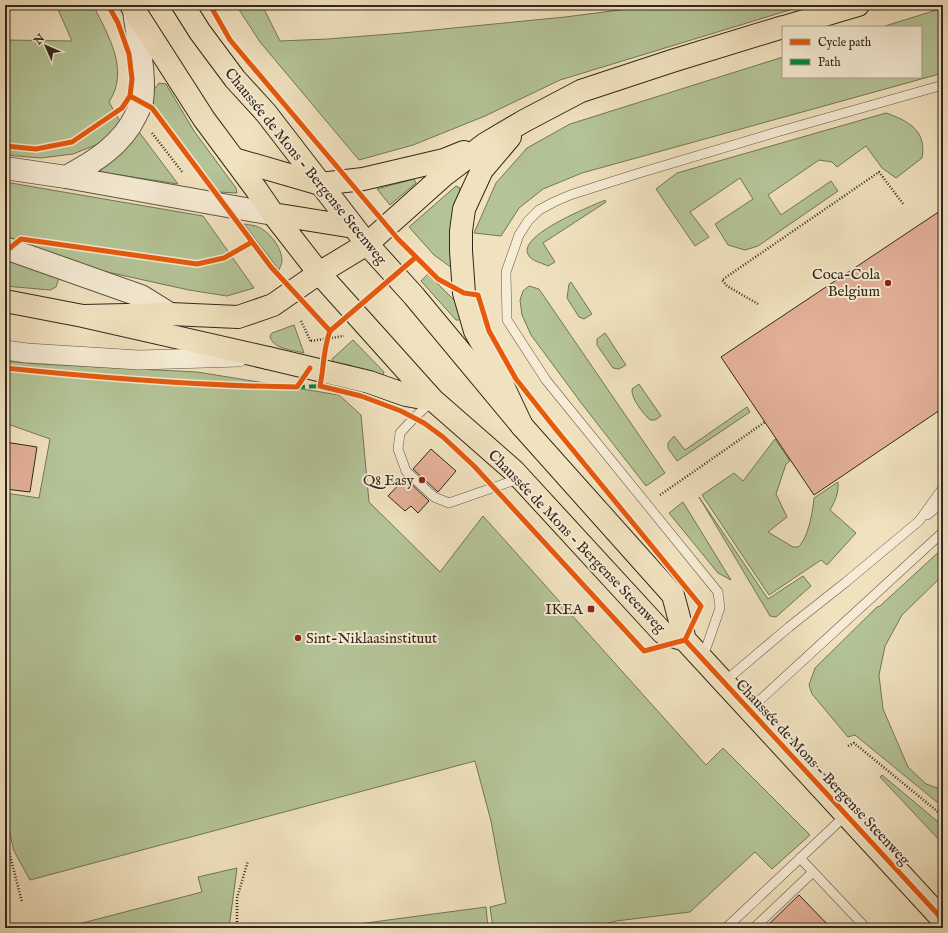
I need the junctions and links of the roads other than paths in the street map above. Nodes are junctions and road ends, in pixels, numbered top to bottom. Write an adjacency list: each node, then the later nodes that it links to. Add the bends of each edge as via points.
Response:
1 (183, 5): 12 (main road, Chaussée de Mons - Bergense Steenweg, via 200,32)
2 (858, 5): 4 (main road)
3 (132, 7): 9 (main road, Chaussée de Mons - Bergense Steenweg, via 204,118); 11 (street, via 142,69 142,102 126,131 113,146)
4 (787, 26)
5 (782, 28): 7 (main road, via 581,92)
6 (943, 85): 30 (lane, via 769,134 570,195 539,210 519,235 506,272 507,320 546,380 718,592 720,608)
7 (524, 121): 8 (main road); 23 (main road, via 482,170 464,209 461,231 464,294 475,331)
8 (485, 144): 12 (main road, via 444,160 363,179); 14 (main road)
9 (234, 159): 12 (main road); 13 (main road, Chaussée de Mons - Bergense Steenweg)
10 (5, 168): 11 (street)
11 (66, 177): 13 (street)
12 (320, 184): 14 (main road, Chaussée de Mons - Bergense Steenweg)
13 (273, 214): 14 (main road); 16 (main road, Chaussée de Mons - Bergense Steenweg)
14 (360, 235): 16 (main road); 23 (main road, Chaussée de Mons - Bergense Steenweg)
15 (5, 248): 18 (street, via 141,296)
16 (319, 273): 18 (main road, via 273,305 238,317); 22 (main road, Chaussée de Mons - Bergense Steenweg)
17 (5, 301): 19 (main road)
18 (170, 314): 19 (main road)
19 (83, 316): 21 (main road)
20 (5, 350): 21 (street, via 139,360)
21 (268, 358): 22 (main road)
22 (433, 400): 24 (main road, Chaussée de Mons - Bergense Steenweg); 24 (lane, via 400,433 398,449 406,471 434,497 449,503)
23 (522, 426): 29 (main road, Chaussée de Mons - Bergense Steenweg, via 672,595)
24 (520, 478): 29 (main road, Chaussée de Mons - Bergense Steenweg, via 663,633)
25 (943, 488): 27 (lane)
26 (943, 502): 27 (lane)
27 (919, 521): 31 (lane)
28 (943, 532): 32 (lane)
29 (685, 640): 30 (main road, Chaussée de Mons - Bergense Steenweg)
30 (702, 659): 31 (main road, Chaussée de Mons - Bergense Steenweg)
31 (724, 682): 32 (main road, Chaussée de Mons - Bergense Steenweg)
32 (749, 710): 33 (main road, Chaussée de Mons - Bergense Steenweg)
33 (847, 814): 34 (lane); 36 (main road, Chaussée de Mons - Bergense Steenweg)
34 (800, 858): 35 (lane); 37 (lane)
35 (813, 872): 38 (lane); 39 (lane)
36 (943, 920)
37 (726, 928)
38 (754, 928)
39 (866, 928)

